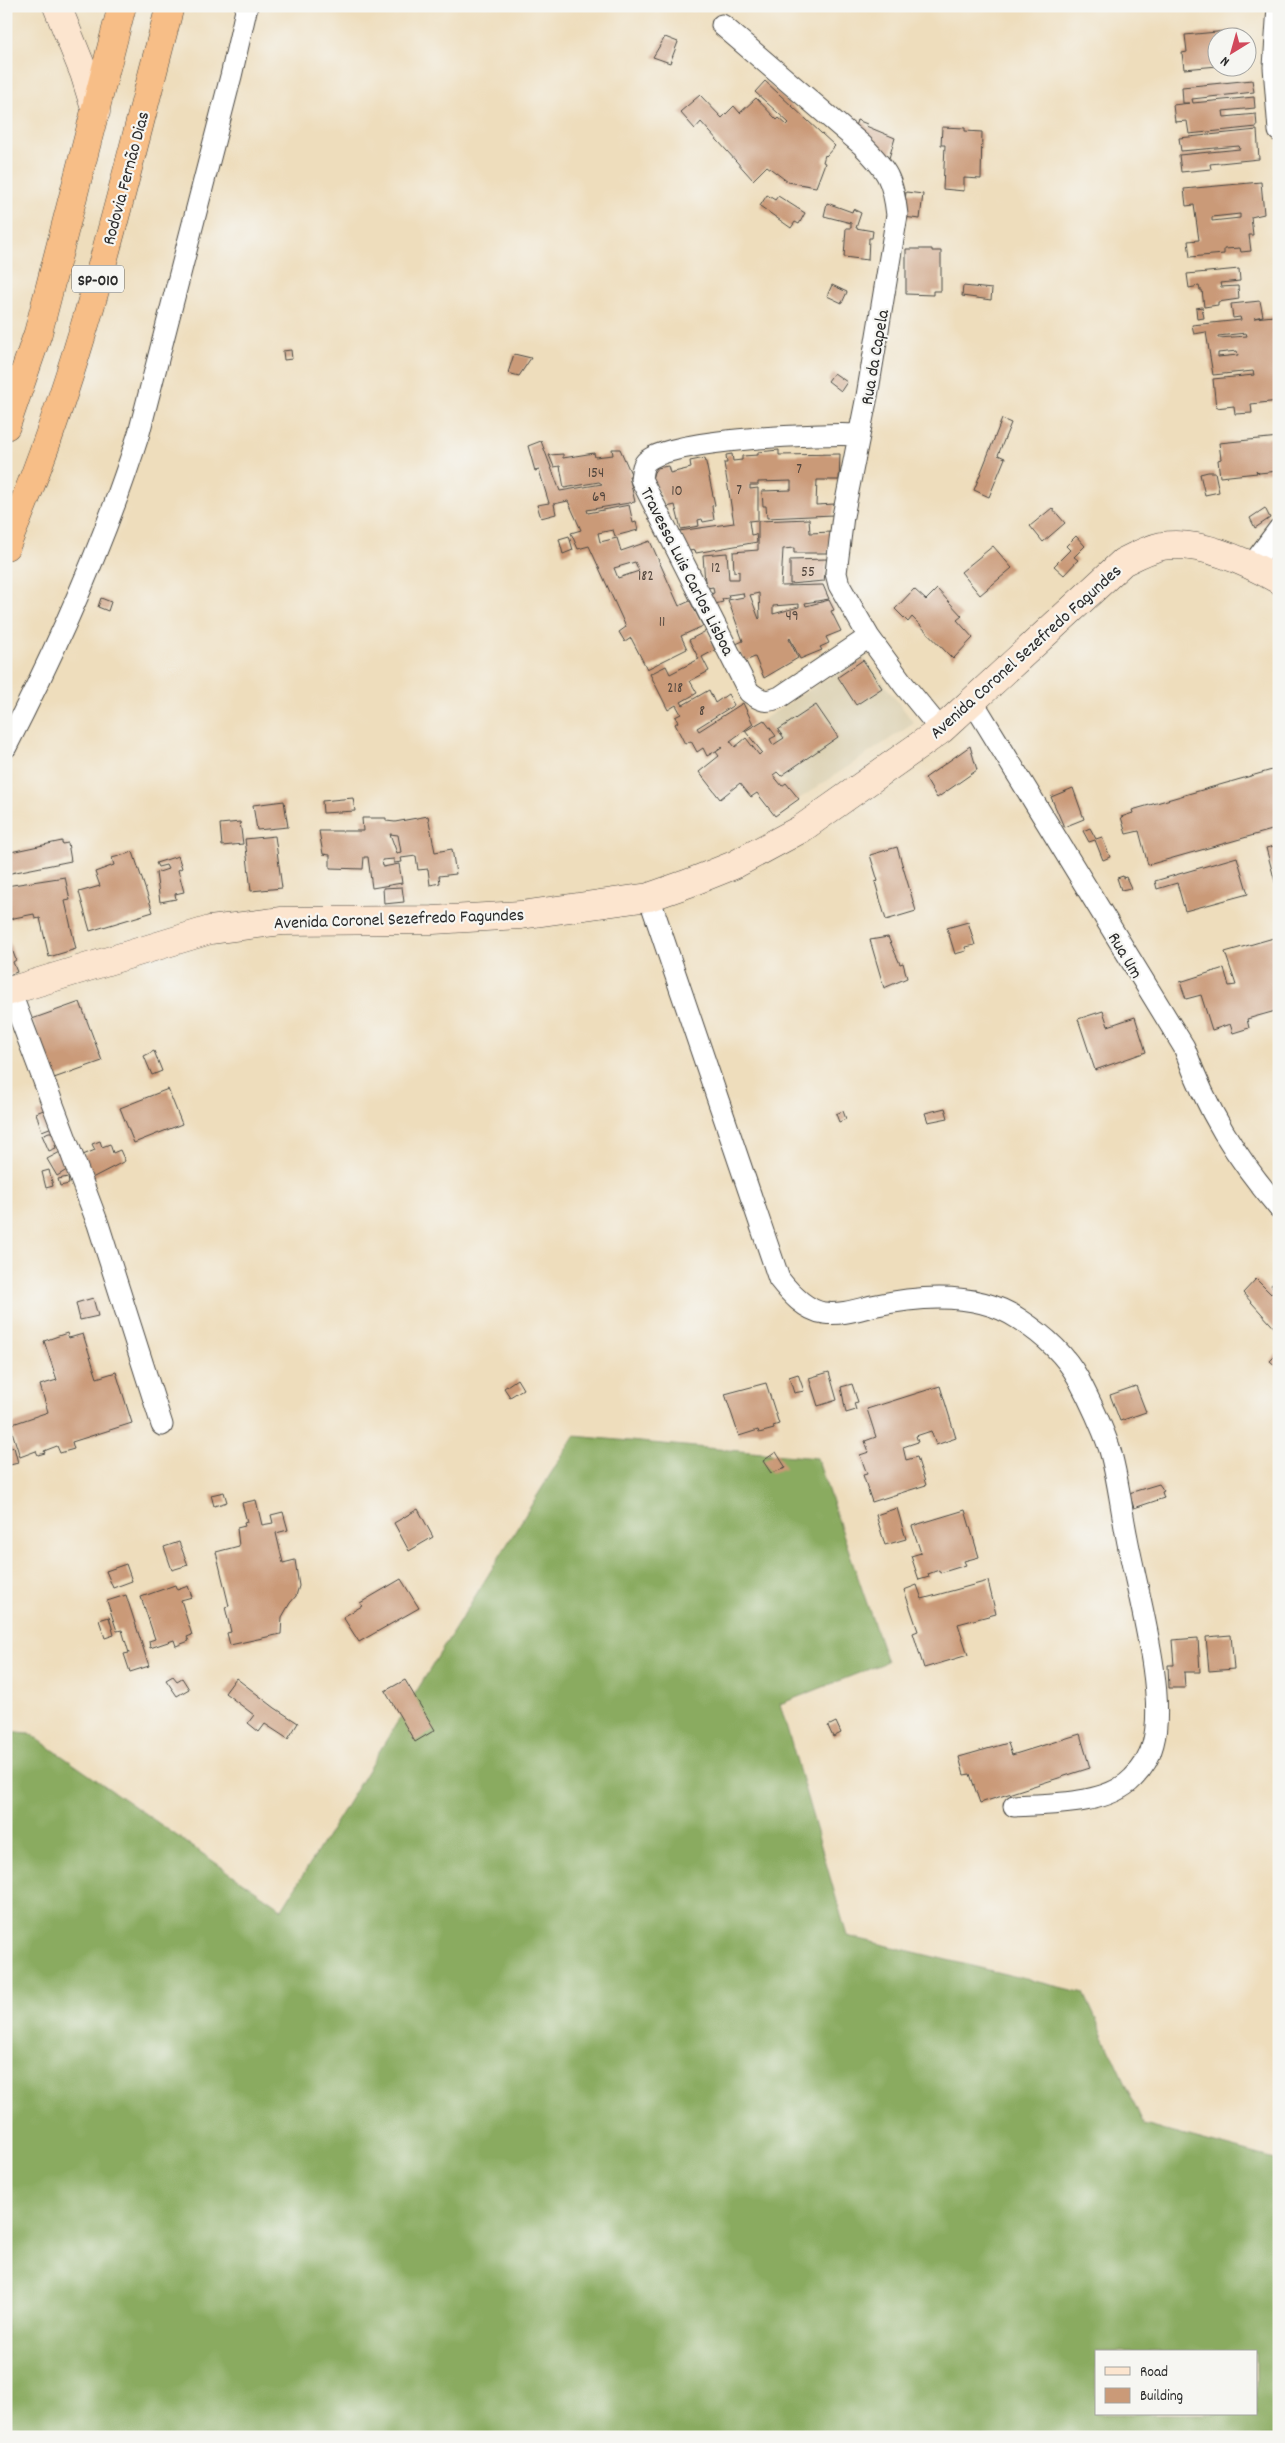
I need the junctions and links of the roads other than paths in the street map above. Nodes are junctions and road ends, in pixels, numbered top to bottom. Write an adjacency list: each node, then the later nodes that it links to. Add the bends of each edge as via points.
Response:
1 (57, 6): 7 (main road)
2 (122, 6): 7 (highway, SP-010)
3 (170, 6): 12 (highway, Rodovia Fernão Dias / SP-010, via 80,346 26,502)
4 (246, 6): 18 (street, via 231,76 124,478 108,525 39,684)
5 (1278, 6): 8 (street, via 1274,67)
6 (722, 25): 10 (street, Rua da Capela, via 862,145 883,166 894,190 897,215)
7 (96, 112): 9 (highway, SP-010, via 38,333)
8 (1279, 131)
9 (6, 426)
10 (859, 435): 15 (street, Rua da Capela, via 836,573 839,585); 15 (street, Travessa Luis Carlos Lisboa, via 736,440 664,451 647,460 641,479 749,692 760,701 768,702 780,697)
11 (1279, 529): 13 (street)
12 (6, 546)
13 (1252, 564): 14 (main road, Avenida Coronel Sezefredo Fagundes); 16 (main road, Avenida Coronel Sezefredo Fagundes, via 1199,548 1163,546 1140,553 1123,562)
14 (1279, 580)
15 (869, 637): 17 (street, Rua da Capela)
16 (973, 702): 17 (main road, Avenida Coronel Sezefredo Fagundes); 21 (street, Rua Um, via 1184,1047 1207,1106 1248,1170)
17 (941, 730): 19 (main road, Avenida Coronel Sezefredo Fagundes, via 801,828 734,865)
18 (6, 747)
19 (649, 897): 20 (main road, Avenida Coronel Sezefredo Fagundes, via 521,915 433,920 282,921 210,930); 23 (street, via 779,1279 785,1287 810,1308 823,1313 845,1314 906,1300 935,1299 970,1301 1017,1317 1062,1354 1078,1377 1109,1447 1154,1672 1156,1719 1153,1744 1145,1762 1131,1780 1107,1794 1074,1803)
20 (8, 992): 22 (street, via 98,1224)
21 (1279, 1208)
22 (162, 1425)
23 (1014, 1806)

